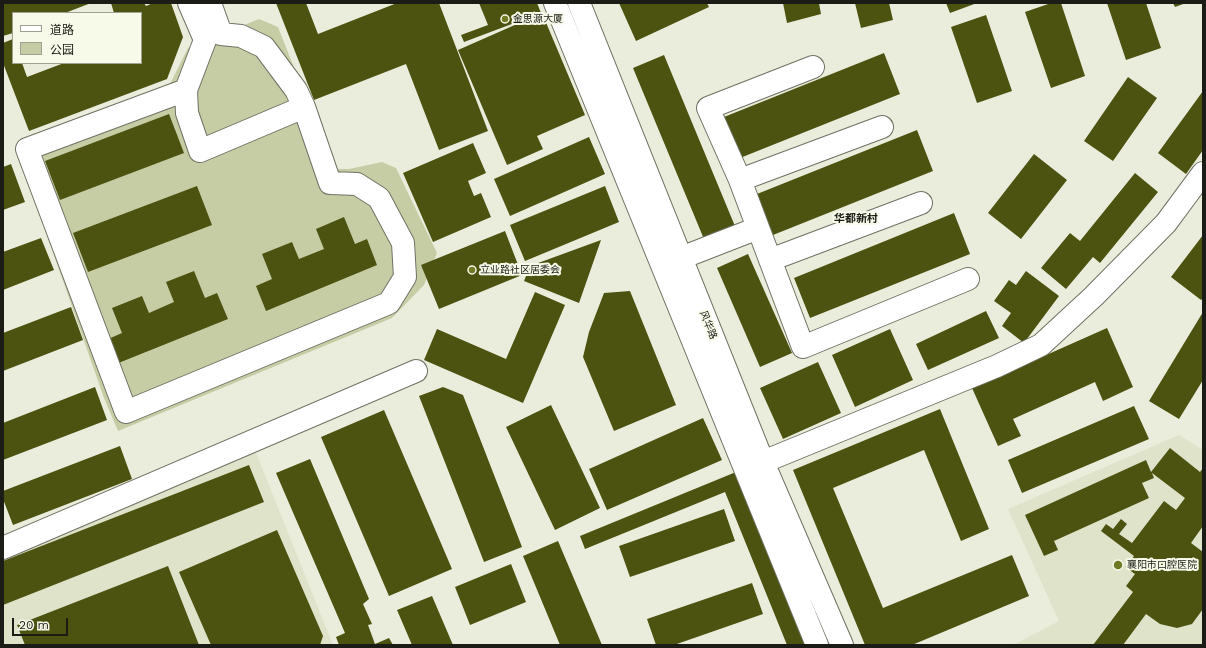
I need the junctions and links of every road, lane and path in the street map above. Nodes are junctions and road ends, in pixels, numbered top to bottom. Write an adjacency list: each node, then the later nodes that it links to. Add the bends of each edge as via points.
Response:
1 (189, 3): 6 (street, via 205,40)
2 (210, 3): 7 (street, via 221,34 241,36 264,47 296,90)
3 (555, 3): 19 (street, 风华路)
4 (579, 3): 13 (street, 风华路)
5 (813, 67): 10 (street, via 708,108)
6 (186, 90): 7 (street, via 187,113 200,151); 7 (street, via 27,148 126,412 389,303 405,277 403,243 379,198 357,184 330,183)
7 (304, 107)
8 (882, 127): 10 (street)
9 (1203, 173): 17 (street, via 1166,223 1041,345 998,366)
10 (740, 180): 12 (street)
11 (921, 203): 14 (street)
12 (758, 228): 13 (street); 14 (street)
13 (681, 258): 17 (street, 风华路)
14 (770, 260): 15 (street, via 803,347)
15 (968, 279)
16 (416, 371): 18 (street)
17 (763, 462): 20 (street, 风华路)
18 (3, 548)
19 (817, 645)
20 (842, 645)

